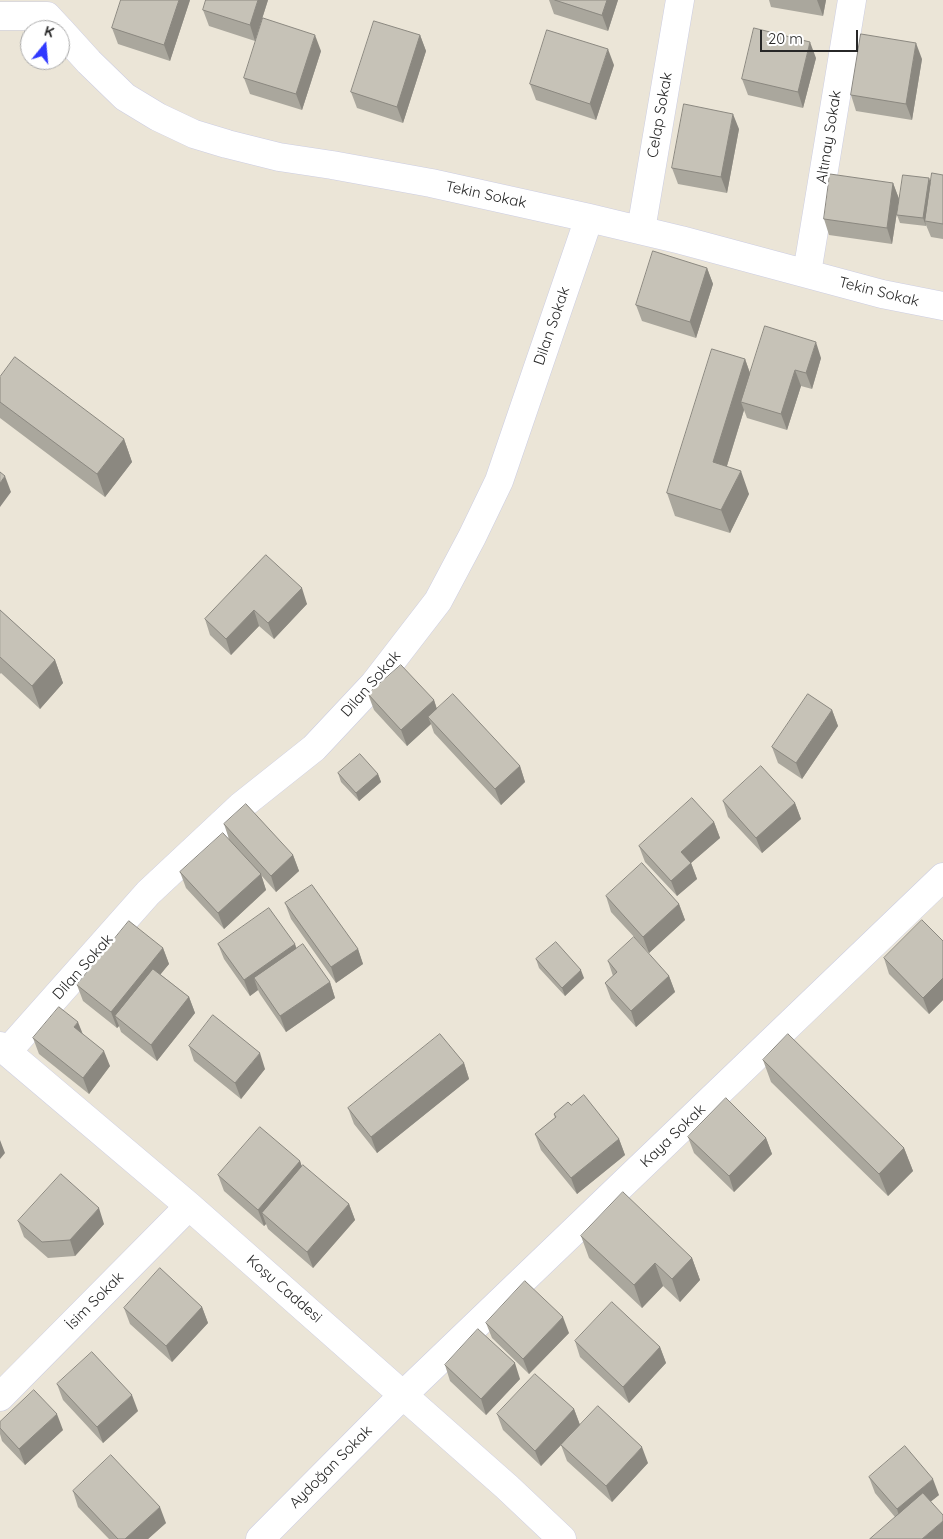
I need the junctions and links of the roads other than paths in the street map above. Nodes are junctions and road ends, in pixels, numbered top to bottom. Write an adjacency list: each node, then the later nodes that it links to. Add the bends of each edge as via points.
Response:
1 (680, 0): 6 (street, Celap Sokak)
2 (852, 0): 7 (street, Altınay Sokak)
3 (0, 16): 4 (street, Tekin Sokak)
4 (51, 19): 5 (street, Tekin Sokak, via 125,96 194,134 279,157 431,183)
5 (589, 218): 6 (street, Tekin Sokak); 10 (street, Dilan Sokak, via 499,481 438,601 374,684 314,748 241,806 148,893)
6 (640, 230): 7 (street, Tekin Sokak)
7 (807, 273): 8 (street, Tekin Sokak, via 882,294)
8 (943, 306)
9 (943, 877): 12 (street, Kaya Sokak)
10 (3, 1049): 11 (street, Koşu Caddesi)
11 (189, 1206): 12 (street, Koşu Caddesi); 13 (street, İsim Sokak)
12 (403, 1395): 14 (street, Aydoğan Sokak); 15 (street, Koşu Caddesi)
13 (0, 1397)
14 (260, 1539)
15 (562, 1539)

